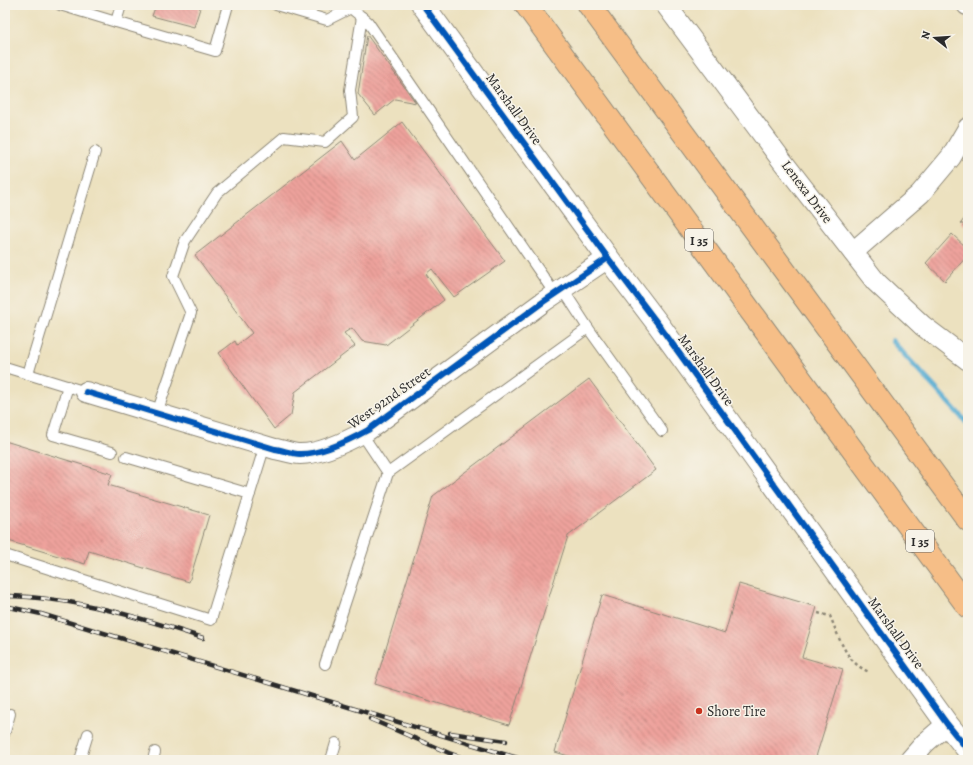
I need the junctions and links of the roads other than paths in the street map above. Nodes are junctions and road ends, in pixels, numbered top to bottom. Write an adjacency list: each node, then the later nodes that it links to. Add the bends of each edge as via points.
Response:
1 (60, 5): 11 (lane)
2 (121, 5): 11 (lane)
3 (228, 5): 11 (lane, via 215,51)
4 (276, 5): 9 (lane, via 328,20)
5 (423, 5): 15 (street, Marshall Drive)
6 (526, 5): 32 (highway, I 35)
7 (589, 5): 30 (highway)
8 (666, 5): 14 (street, Lenexa Drive)
9 (352, 6): 10 (lane)
10 (362, 16): 16 (lane); 22 (lane, via 350,90 353,118 325,142 284,137 217,193 185,241 173,276 191,313)
11 (116, 22)
12 (968, 128): 14 (street, via 951,157 920,194)
13 (95, 152): 20 (lane)
14 (853, 252): 18 (street, Lenexa Drive, via 876,282 923,326)
15 (608, 258): 16 (street, West 92nd Street); 35 (street, Marshall Drive)
16 (558, 291): 17 (lane); 24 (street, West 92nd Street)
17 (588, 328): 23 (lane); 28 (lane)
18 (968, 360)
19 (5, 367): 20 (lane)
20 (28, 374): 21 (lane)
21 (77, 389): 22 (street, West 92nd Street); 26 (lane, via 53,435)
22 (157, 413): 25 (street, West 92nd Street)
23 (662, 431)
24 (362, 434): 25 (street, West 92nd Street, via 323,450 300,454); 28 (lane)
25 (265, 445): 29 (lane)
26 (112, 452)
27 (126, 457): 29 (lane)
28 (388, 473): 33 (lane)
29 (250, 494): 31 (lane, via 211,620)
30 (968, 520)
31 (5, 555)
32 (968, 607)
33 (324, 664)
34 (10, 714): 36 (lane)
35 (947, 724): 39 (street, Marshall Drive); 42 (street)
36 (5, 732)
37 (88, 734): 40 (lane)
38 (336, 743): 41 (lane)
39 (968, 750)
40 (80, 760)
41 (331, 760)
42 (910, 760)

